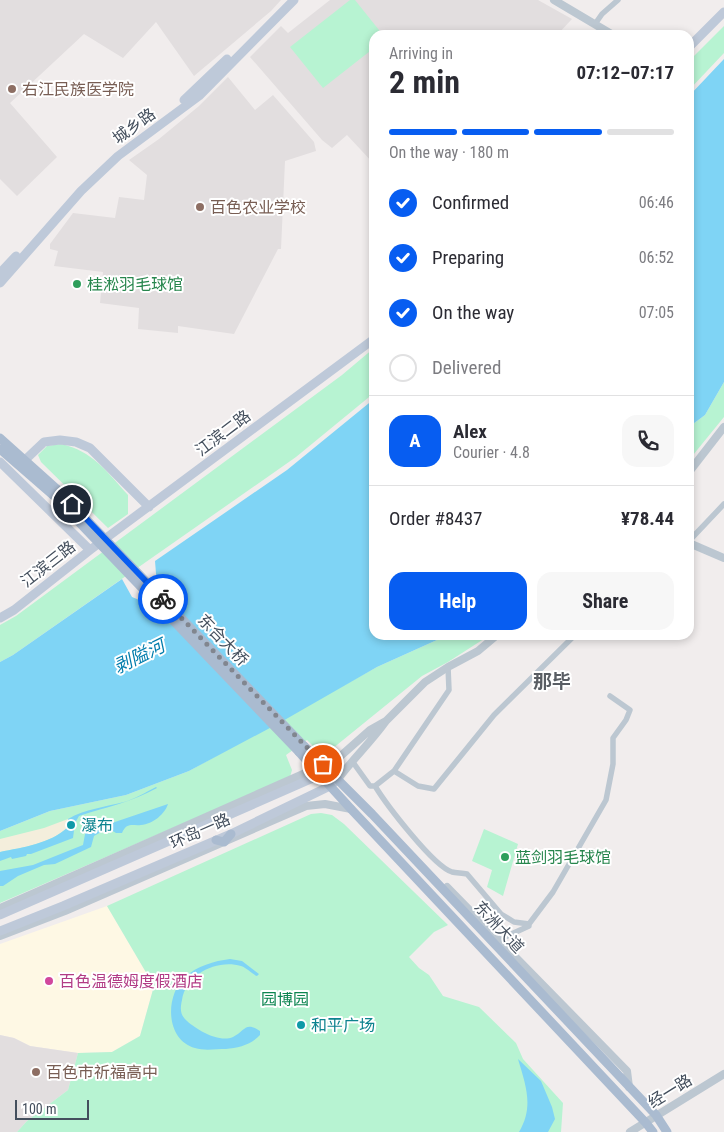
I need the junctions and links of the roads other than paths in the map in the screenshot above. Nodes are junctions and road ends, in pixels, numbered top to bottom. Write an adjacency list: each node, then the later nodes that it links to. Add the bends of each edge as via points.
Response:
1 (289, 0): 9 (main road, 城乡路, via 192,94 116,153 78,188)
2 (294, 0): 10 (main road, 城乡路, via 199,96 118,156 81,191)
3 (554, 0): 6 (street)
4 (618, 0): 6 (street)
5 (724, 12): 8 (main road)
6 (595, 24): 7 (street)
7 (605, 30)
8 (694, 42)
9 (0, 274)
10 (0, 283)
11 (369, 343): 20 (main road, 江滨二路)
12 (724, 427): 17 (street)
13 (0, 438): 15 (main road)
14 (0, 449): 18 (main road)
15 (24, 460): 18 (main road); 20 (main road, via 44,442 76,442 90,448)
16 (0, 462): 23 (main road)
17 (694, 466)
18 (56, 493): 31 (main road, 东合大桥, bridge)
19 (724, 504): 21 (street)
20 (149, 507): 23 (main road, 江滨二路)
21 (694, 537)
22 (694, 544): 24 (street)
23 (90, 550): 25 (main road, 江滨三路)
24 (724, 558)
25 (0, 618)
26 (491, 640): 28 (street, 环岛一路)
27 (570, 640): 34 (street, via 494,715 434,789 418,786)
28 (448, 667): 30 (street, 环岛一路, via 425,682); 34 (street, via 449,690)
29 (610, 696): 45 (street, via 630,710 613,738 613,764 606,800 553,892)
30 (386, 721): 32 (street, 环岛一路); 33 (street, 环岛一路)
31 (302, 749): 33 (main road, 东洲大道)
32 (352, 761): 35 (street, 环岛一路); 37 (street, via 370,786)
33 (321, 769): 35 (main road, 东洲大道); 36 (main road, 东洲大道); 43 (street); 44 (main road, 环岛一路)
34 (394, 771): 37 (street)
35 (338, 779): 36 (main road, 环岛一路); 39 (main road, 东洲大道)
36 (330, 786): 38 (main road, 东洲大道); 42 (main road, 环岛一路)
37 (375, 786): 45 (street, via 401,823 443,867 451,872 467,874 501,914 514,922)
38 (351, 809): 41 (main road, 东洲大道); 42 (street, via 325,804 306,806)
39 (372, 814): 40 (main road, 东洲大道); 48 (street, via 379,815)
40 (384, 827): 41 (main road); 48 (main road, 东洲大道)
41 (375, 835): 51 (main road, 东洲大道)
42 (220, 841): 46 (main road, 环岛一路); 47 (street, via 65,911)
43 (0, 908)
44 (0, 915)
45 (529, 924): 48 (street)
46 (0, 931)
47 (0, 936)
48 (498, 944): 50 (main road, 东洲大道)
49 (724, 1074): 50 (street, 经一路)
50 (656, 1115): 51 (street, 经一路); 54 (main road, 东洲大道)
51 (646, 1123): 52 (street, 经一路); 53 (main road, 东洲大道)
52 (630, 1132)
53 (653, 1132)
54 (667, 1132)

